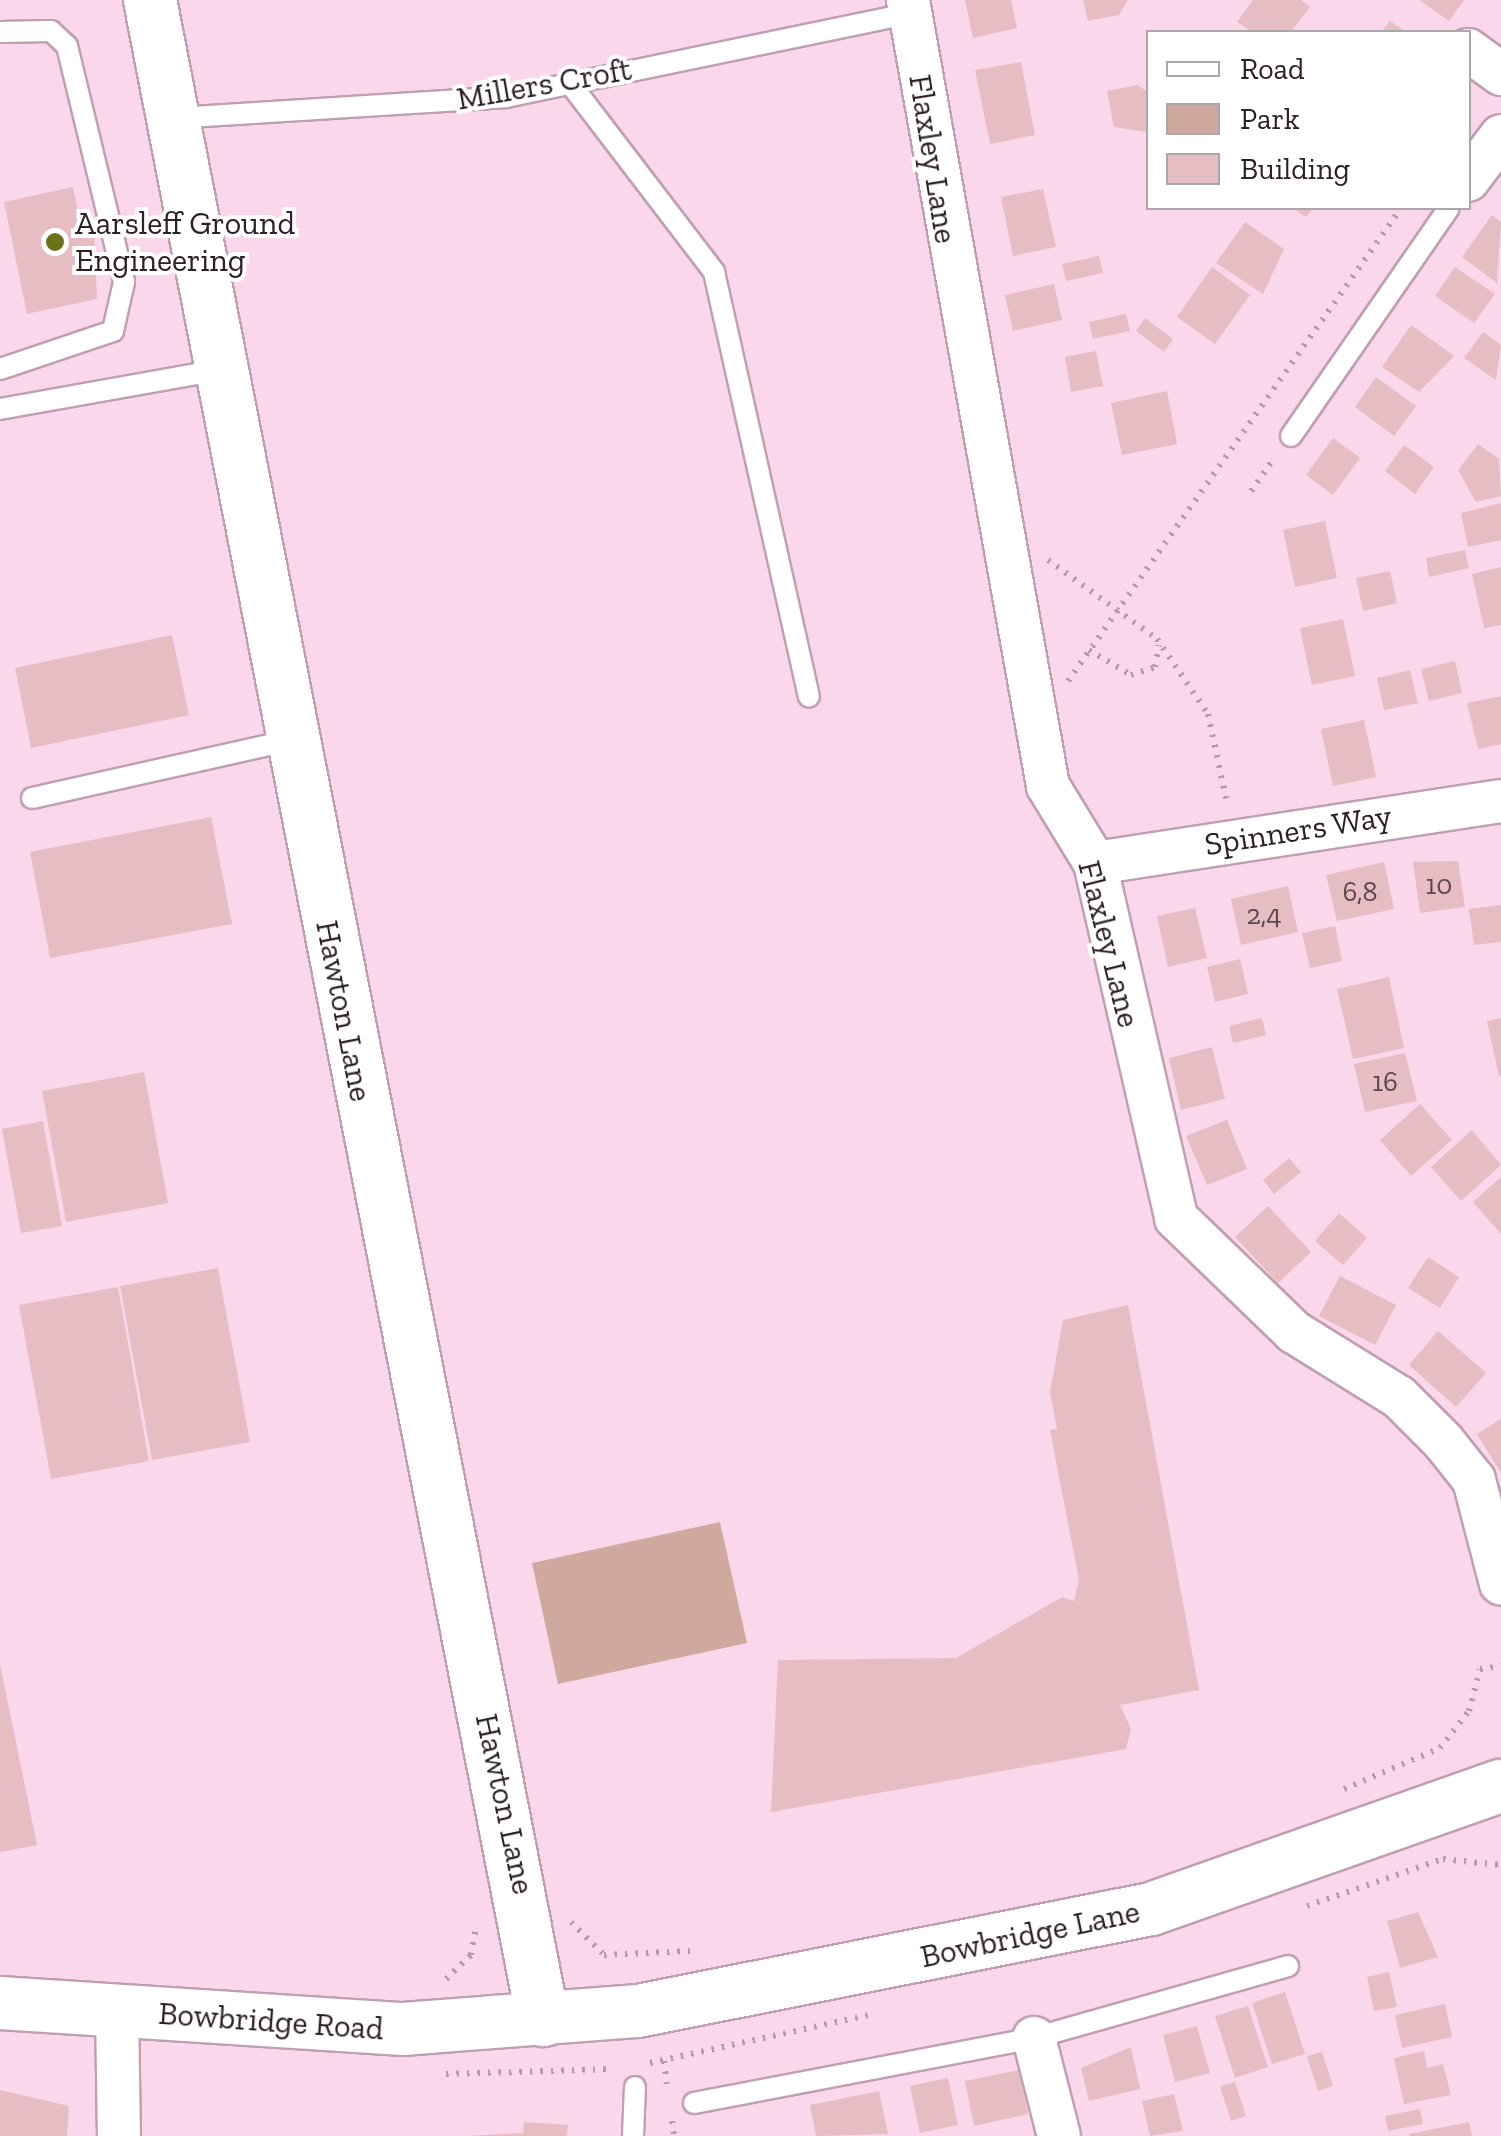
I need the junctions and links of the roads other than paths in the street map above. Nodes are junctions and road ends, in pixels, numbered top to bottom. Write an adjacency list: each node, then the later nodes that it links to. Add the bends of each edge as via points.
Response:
1 (150, 0): 7 (street, Hawton Lane)
2 (909, 7): 6 (lane, Millers Croft); 19 (street, Flaxley Lane, via 1048,786)
3 (0, 32): 11 (lane, via 52,31 66,46 124,282 114,332)
4 (1471, 52): 5 (street)
5 (1501, 74)
6 (572, 86): 7 (lane, Millers Croft); 15 (lane, via 714,272)
7 (173, 118): 12 (street, Hawton Lane)
8 (1501, 136): 9 (street)
9 (1471, 176)
10 (1448, 210): 14 (lane)
11 (0, 369)
12 (222, 370): 13 (lane); 16 (street, Hawton Lane)
13 (0, 409)
14 (1290, 436)
15 (809, 697)
16 (292, 740): 17 (lane); 25 (street, Hawton Lane)
17 (32, 798)
18 (1501, 801): 19 (street, Spinners Way)
19 (1096, 863): 20 (street, Flaxley Lane, via 1176,1218 1294,1332 1399,1397 1444,1442 1474,1480)
20 (1501, 1584)
21 (1501, 1786): 25 (street, Bowbridge Lane, via 1133,1914 808,1980)
22 (1288, 1966): 26 (lane)
23 (0, 2004): 24 (street, Bowbridge Road)
24 (118, 2011): 25 (street, Bowbridge Road, via 374,2029); 29 (street)
25 (543, 2020)
26 (1034, 2038): 28 (lane); 31 (street)
27 (635, 2087): 30 (lane)
28 (694, 2103)
29 (119, 2136)
30 (632, 2136)
31 (1059, 2136)

